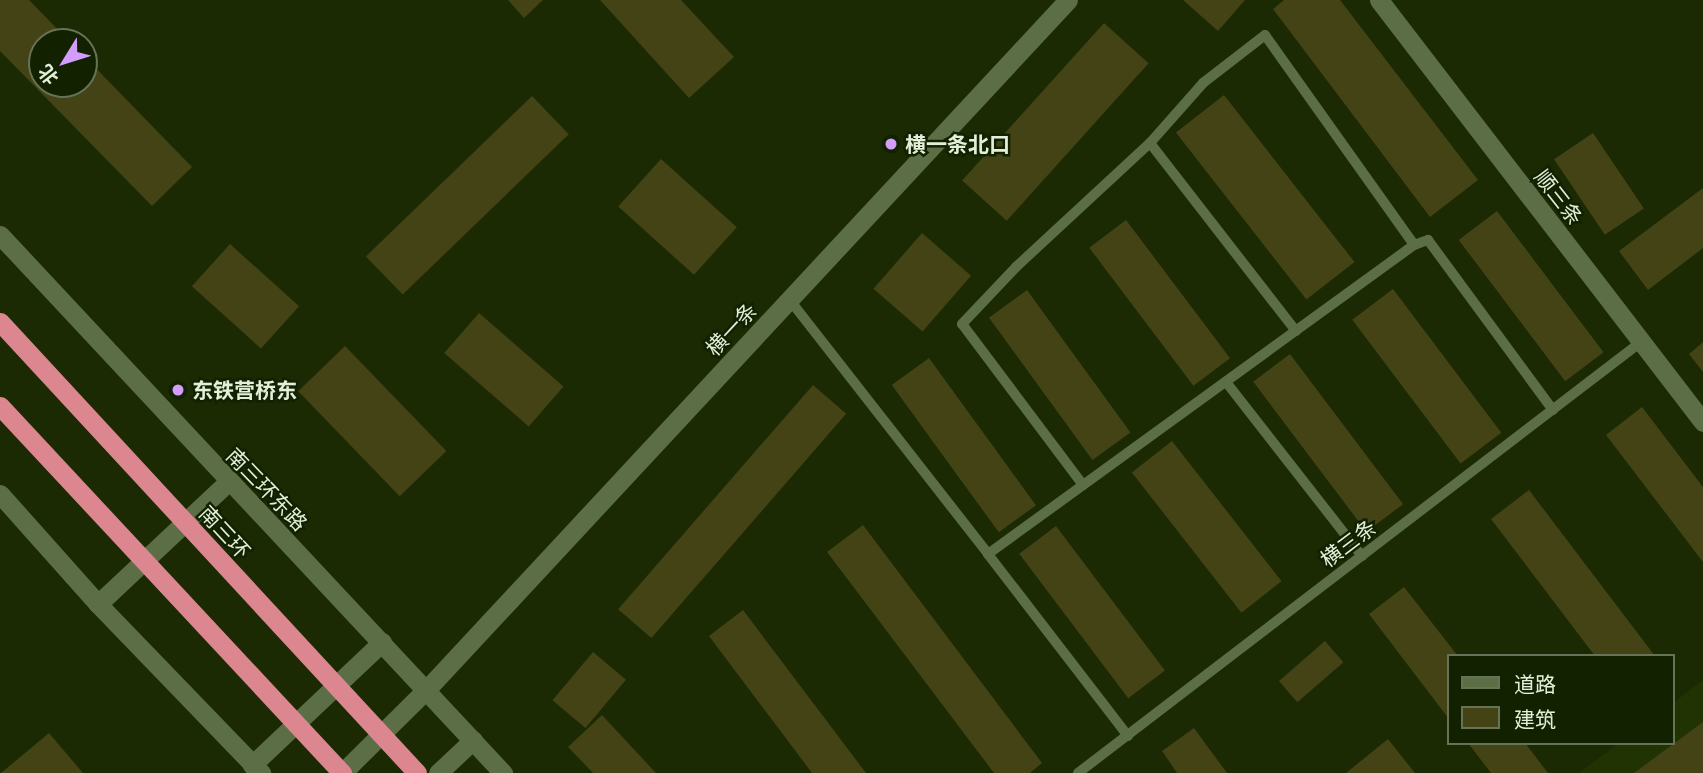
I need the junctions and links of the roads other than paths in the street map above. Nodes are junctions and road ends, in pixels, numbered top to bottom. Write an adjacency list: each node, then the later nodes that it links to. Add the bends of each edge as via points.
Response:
1 (1068, 0): 6 (street, 横一条)
2 (1379, 0): 9 (street, 顺三条)
3 (1150, 143): 5 (lane, via 1203,83 1265,34); 8 (lane); 15 (lane, via 1016,267 962,324)
4 (0, 235): 14 (street, 南三环东路)
5 (1414, 245): 8 (lane); 12 (lane, via 1428,240)
6 (789, 299): 17 (lane); 21 (street, 横一条)
7 (0, 322): 26 (highway, 南三环)
8 (1296, 331): 10 (lane)
9 (1641, 342): 12 (lane, 横三条); 13 (street, 顺三条)
10 (1226, 382): 15 (lane); 18 (lane)
11 (0, 406): 25 (highway)
12 (1553, 410): 18 (lane, 横三条)
13 (1703, 422)
14 (228, 482): 19 (street); 20 (street, 南三环东路)
15 (1083, 485): 17 (lane)
16 (0, 494): 19 (street)
17 (988, 554): 22 (lane)
18 (1362, 556): 22 (lane, 横三条)
19 (98, 604): 24 (street)
20 (382, 642): 21 (street, 南三环东路); 24 (street)
21 (427, 689): 23 (street, 南三环东路); 25 (street, 横一条)
22 (1128, 736): 29 (lane, 横三条)
23 (473, 740): 27 (street); 28 (street, 南三环东路)
24 (257, 769)
25 (342, 773)
26 (417, 773)
27 (438, 773)
28 (503, 773)
29 (1078, 773)

